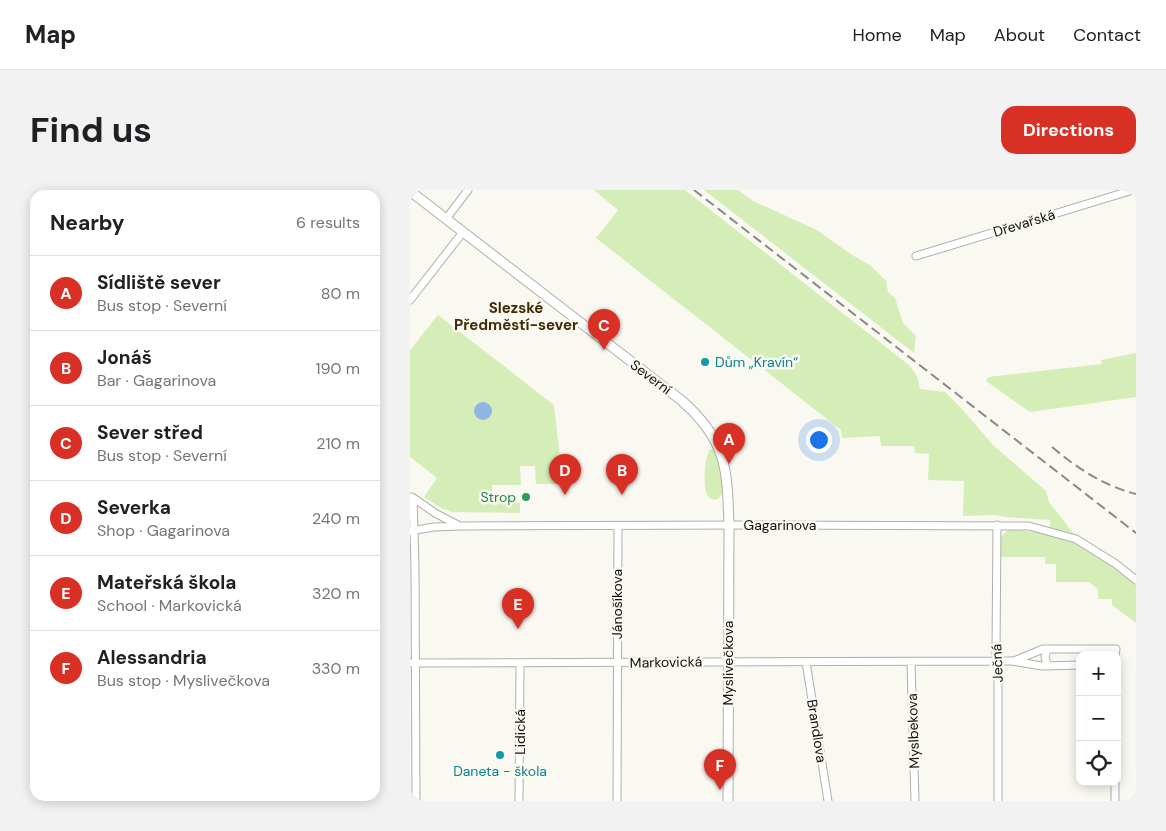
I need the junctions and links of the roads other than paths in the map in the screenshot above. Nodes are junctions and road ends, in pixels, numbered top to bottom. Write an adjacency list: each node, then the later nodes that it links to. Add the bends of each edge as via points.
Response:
1 (468, 190): 4 (street)
2 (1133, 190): 6 (street, Dřevařská)
3 (410, 191): 4 (street, Severní)
4 (446, 219): 5 (street, Severní)
5 (463, 232): 7 (street); 9 (street, Severní, via 697,415 714,439 723,460)
6 (916, 256)
7 (410, 300)
8 (411, 497): 11 (street); 13 (street)
9 (729, 525): 10 (street, Gagarinova); 12 (street, Gagarinova); 19 (street, Myslivečkova)
10 (997, 525): 14 (street, Gagarinova, via 1029,526 1076,539); 17 (street, Ječná)
11 (460, 526): 12 (street, Gagarinova); 13 (street, Gagarinova)
12 (618, 526): 24 (street, Jánošíkova)
13 (412, 531): 22 (street)
14 (1136, 580)
15 (1048, 649): 16 (street, Markovická); 18 (street, Markovická); 26 (street, via 1044,657)
16 (1116, 651)
17 (998, 661): 18 (street, Markovická); 21 (street, Markovická); 34 (street, Ječná)
18 (1012, 661): 26 (street, Markovická)
19 (728, 662): 20 (street, Markovická); 24 (street, Markovická); 31 (street, Myslivečkova)
20 (806, 662): 21 (street, Markovická); 32 (street, Brandlova)
21 (912, 662): 33 (street, Myslbekova)
22 (413, 663): 23 (street, Markovická); 28 (street)
23 (520, 663): 24 (street, Markovická); 29 (street, Lidická)
24 (617, 663): 30 (street, Jánošíkova)
25 (1076, 665): 26 (street, Markovická)
26 (1049, 666)
27 (1115, 786): 35 (street)
28 (416, 801)
29 (519, 801)
30 (617, 801)
31 (728, 801)
32 (828, 801)
33 (915, 801)
34 (998, 801)
35 (1115, 801)

